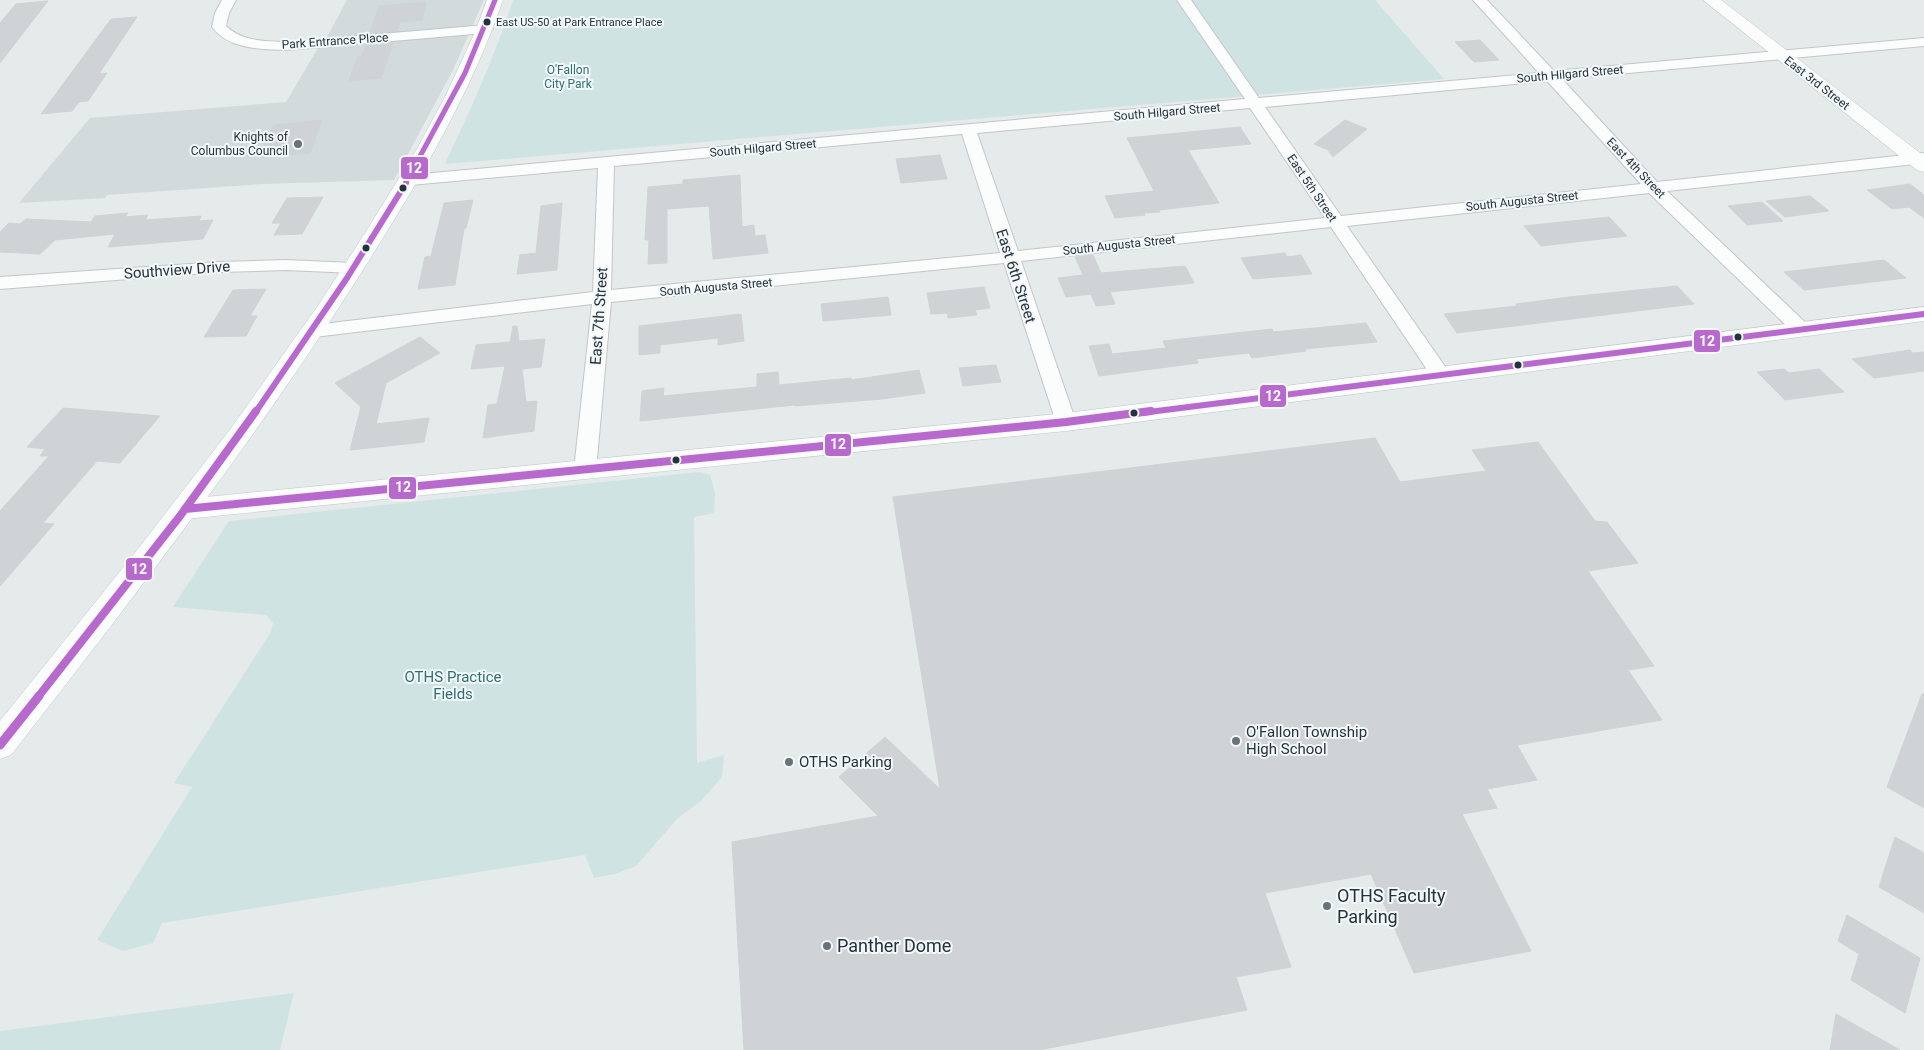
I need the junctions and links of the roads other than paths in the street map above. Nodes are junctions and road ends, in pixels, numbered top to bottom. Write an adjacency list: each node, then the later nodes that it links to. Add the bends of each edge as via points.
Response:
1 (230, 0): 6 (street, Park Entrance Place, via 222,13 219,27 230,37 260,45 286,46)
2 (495, 0): 6 (street)
3 (1184, 0): 10 (street, East 5th Street)
4 (1480, 0): 9 (street, East 4th Street)
5 (1711, 0): 8 (street, East 3rd Street)
6 (486, 30): 14 (street)
7 (1924, 42): 8 (street, South Hilgard Street)
8 (1780, 54): 9 (street, South Hilgard Street); 12 (street, East 3rd Street)
9 (1549, 76): 10 (street, South Hilgard Street); 15 (street, East 4th Street)
10 (1255, 104): 11 (street, South Hilgard Street); 16 (street, East 5th Street)
11 (968, 129): 13 (street, South Hilgard Street); 17 (street, East 6th Street)
12 (1921, 161): 15 (street, South Augusta Street)
13 (606, 162): 14 (street, South Hilgard Street); 20 (street, East 7th Street)
14 (410, 180): 18 (street)
15 (1653, 187): 16 (street, South Augusta Street); 22 (street, East 4th Street)
16 (1336, 222): 17 (street, South Augusta Street); 24 (street, East 5th Street)
17 (1010, 257): 20 (street, South Augusta Street); 25 (street, East 6th Street)
18 (354, 268): 19 (street, Southview Drive, via 219,267); 23 (street)
19 (0, 283)
20 (602, 297): 23 (street, South Augusta Street); 26 (street, East 7th Street)
21 (1924, 314): 22 (street)
22 (1801, 328): 24 (street)
23 (314, 331): 27 (street)
24 (1441, 375): 25 (street)
25 (1066, 422): 26 (street)
26 (585, 470): 27 (street)
27 (185, 509): 28 (street)
28 (0, 745)

